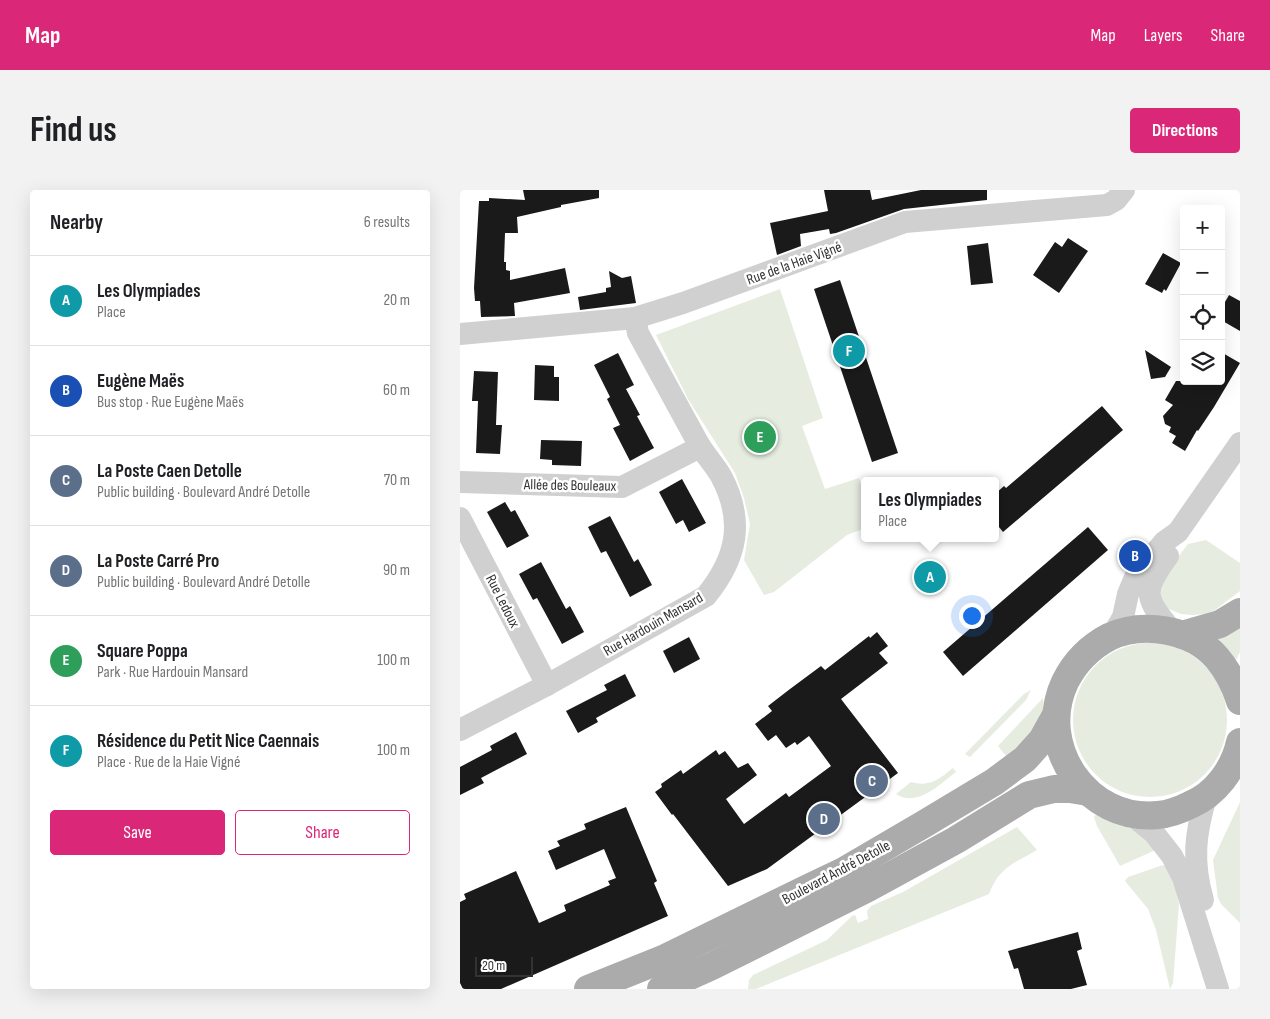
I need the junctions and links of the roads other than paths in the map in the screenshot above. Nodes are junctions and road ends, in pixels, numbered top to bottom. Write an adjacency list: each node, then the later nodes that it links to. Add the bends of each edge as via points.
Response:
1 (1124, 190): 2 (street, Rue de la Haie Vigné, via 1107,205 905,222)
2 (635, 318): 3 (street, Rue de la Haie Vigné); 5 (street, Rue Hardouin Mansard, via 638,333)
3 (460, 334)
4 (1240, 443): 8 (street)
5 (700, 447): 6 (street, Allée des Bouleaux, via 622,487); 12 (street, Rue Hardouin Mansard, via 720,474 730,495 736,524 732,554 716,583 706,596)
6 (460, 482)
7 (460, 518): 12 (street, Rue Ledoux)
8 (1178, 532): 10 (street, via 1171,552 1149,588 1156,611); 11 (street, via 1164,542 1136,575 1123,617)
9 (1240, 612): 10 (main road, via 1220,624)
10 (1178, 633): 11 (main road, via 1142,629); 13 (main road, via 1216,656 1234,684)
11 (1112, 636): 14 (main road, via 1090,649 1078,661 1061,691)
12 (547, 685): 15 (street, Rue Hardouin Mansard)
13 (1240, 701)
14 (1056, 715): 17 (main road, via 1061,755); 20 (main road, Boulevard André Detolle, via 1042,740 1025,759 994,782 842,872 663,959)
15 (460, 730)
16 (1240, 742): 18 (main road, via 1225,776)
17 (1088, 792): 19 (main road); 21 (main road, Boulevard André Detolle, via 1054,789 1029,795 868,888)
18 (1206, 797): 19 (main road, via 1182,809 1159,815); 23 (street, via 1197,828 1196,865 1201,893)
19 (1129, 813): 22 (street, via 1154,833 1172,856 1183,878)
20 (588, 989)
21 (661, 989)
22 (1218, 989)
23 (1231, 989)

